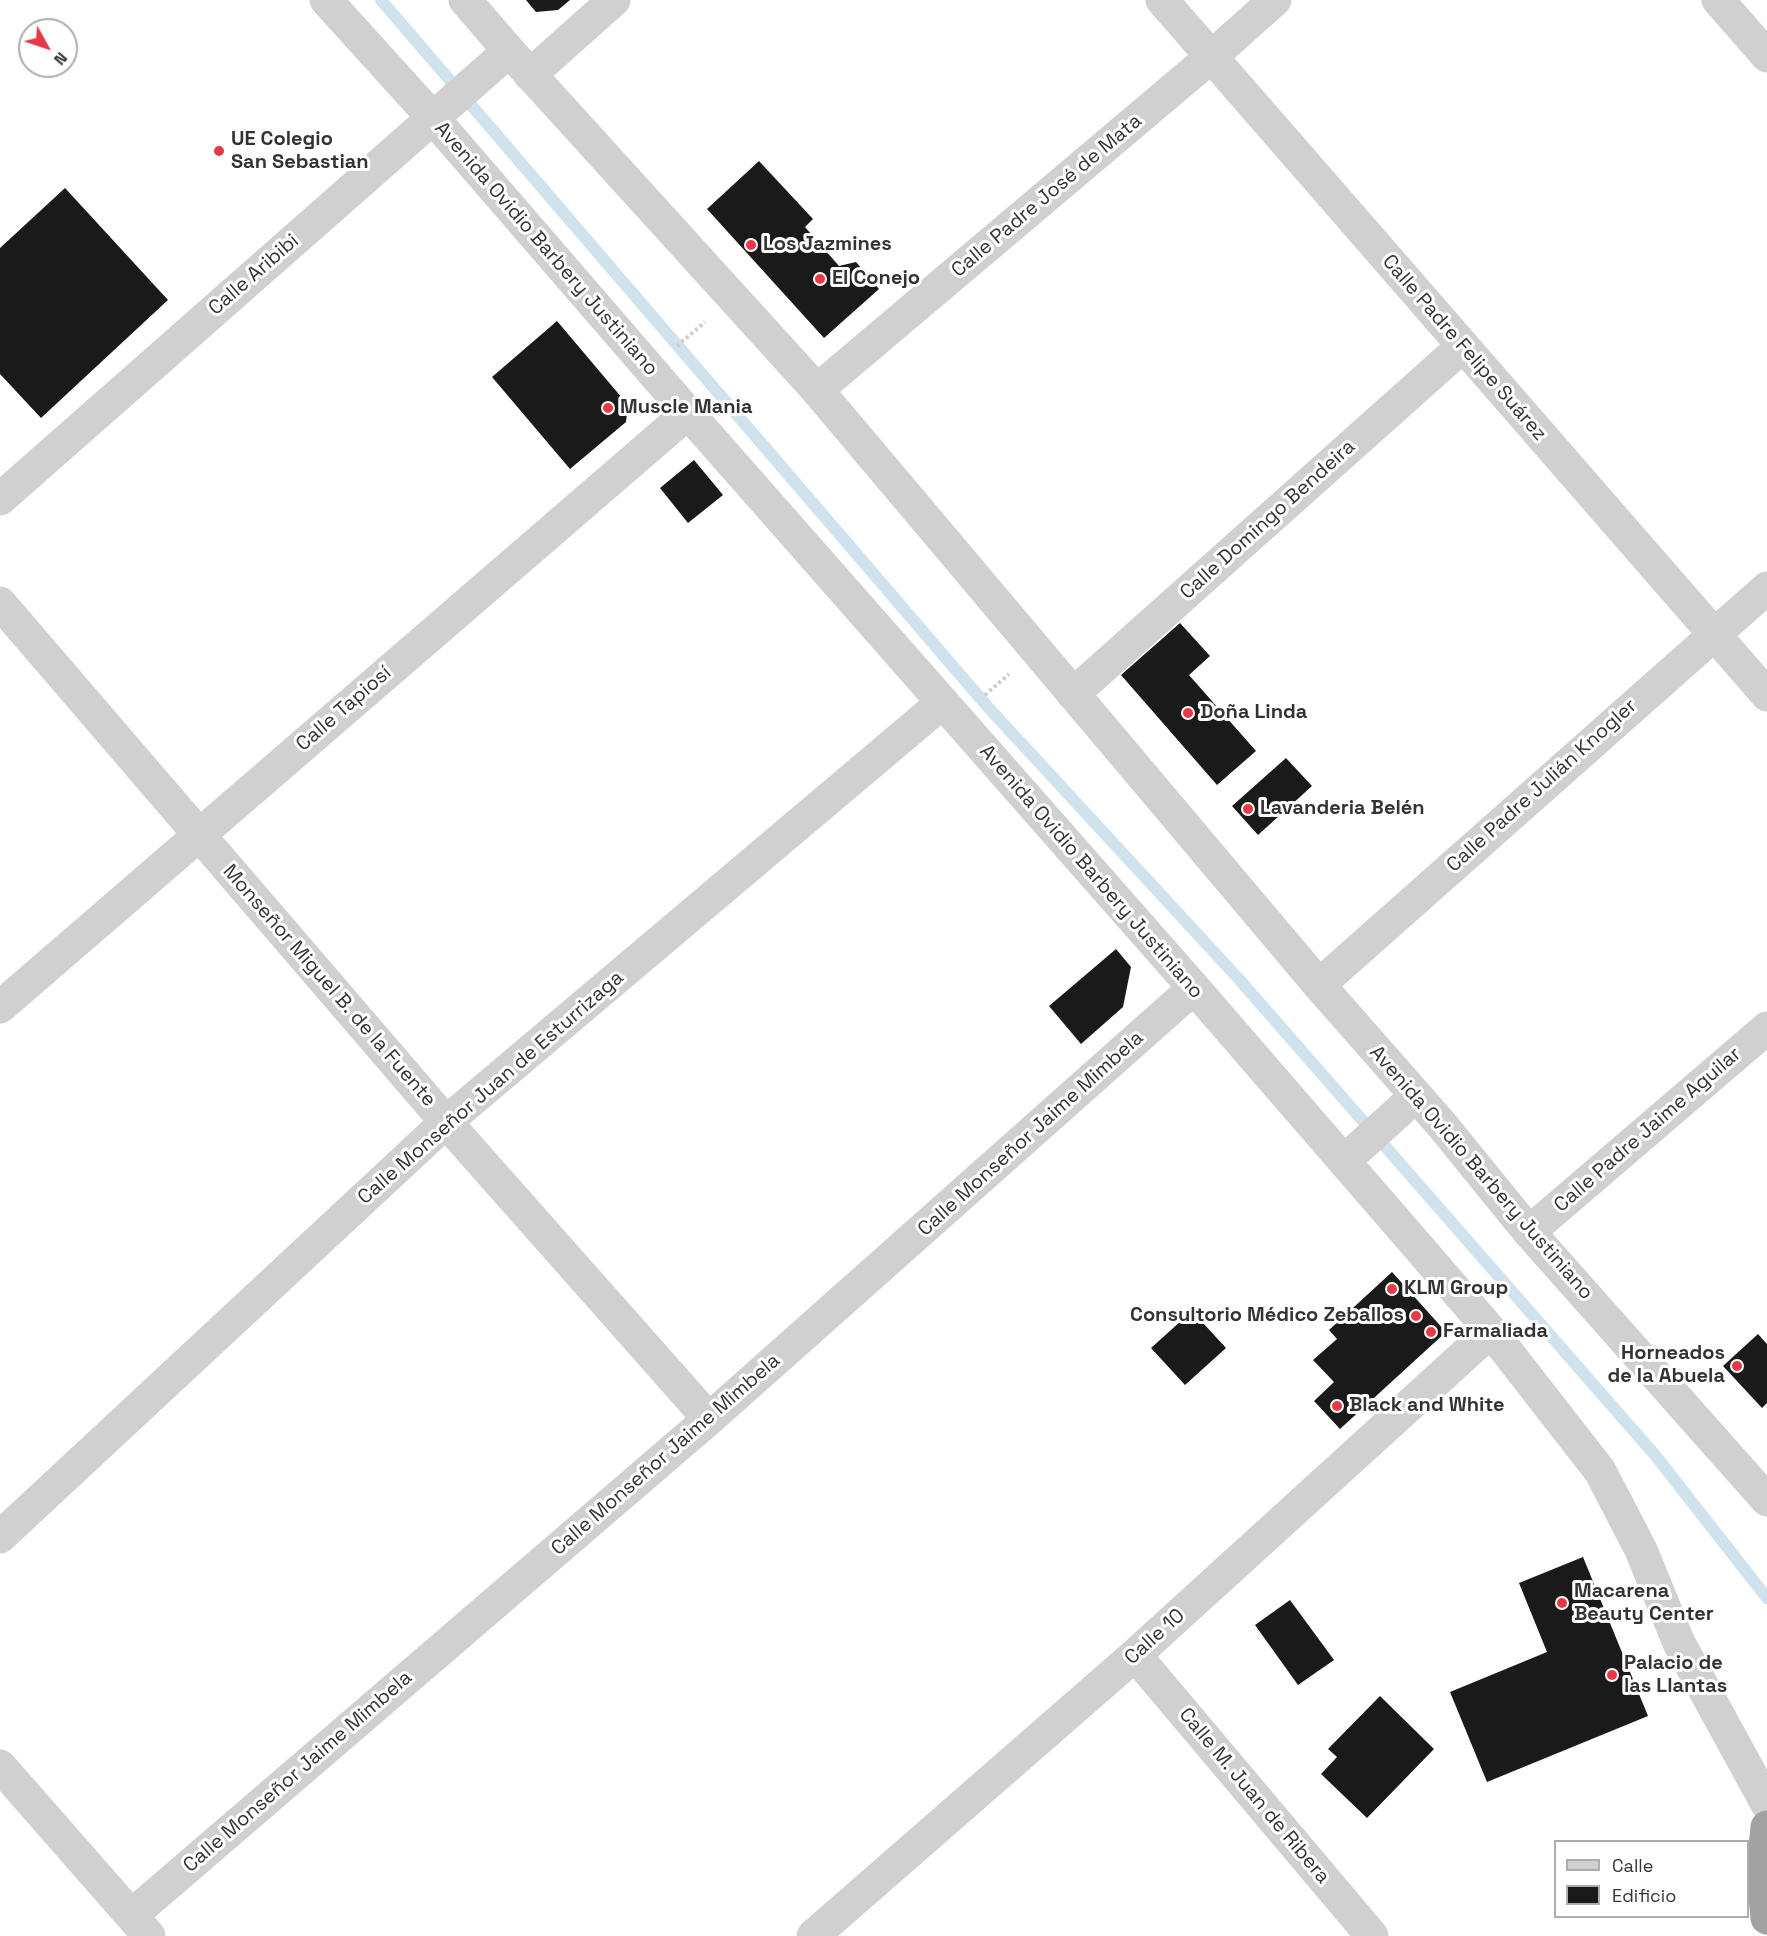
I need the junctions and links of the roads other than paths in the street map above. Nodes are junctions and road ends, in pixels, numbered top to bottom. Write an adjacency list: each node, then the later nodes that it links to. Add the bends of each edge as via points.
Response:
1 (326, 0): 10 (street, Avenida Ovidio Barbery Justiniano)
2 (465, 0): 9 (street, Avenida Ovidio Barbery Justiniano)
3 (614, 0): 9 (street, Calle Aribibi)
4 (1162, 0): 8 (street, Calle Padre Felipe Suárez)
5 (1275, 0): 8 (street, Calle Padre José de Mata)
6 (1718, 0): 7 (street)
7 (1767, 56)
8 (1211, 57): 11 (street, Calle Padre Felipe Suárez); 12 (street, Calle Padre José de Mata)
9 (511, 63): 10 (street, Calle Aribibi); 12 (street, Avenida Ovidio Barbery Justiniano)
10 (439, 112): 13 (street, Avenida Ovidio Barbery Justiniano); 14 (street, Calle Aribibi)
11 (1463, 346): 17 (street, Calle Padre Felipe Suárez); 18 (street, Calle Domingo Bendeira)
12 (817, 390): 18 (street, Avenida Ovidio Barbery Justiniano)
13 (688, 413): 20 (street, Avenida Ovidio Barbery Justiniano); 21 (street, Calle Tapiosí)
14 (0, 500)
15 (1767, 588): 17 (street, Calle Padre Julián Knogler)
16 (0, 603): 21 (street, Monseñor Miguel B. de la Fuente)
17 (1713, 634): 19 (street, Calle Padre Felipe Suárez); 22 (street, Calle Padre Julián Knogler)
18 (1073, 693): 22 (street, Avenida Ovidio Barbery Justiniano)
19 (1767, 695)
20 (942, 703): 23 (street, Avenida Ovidio Barbery Justiniano); 27 (street, Calle Monseñor Juan de Esturrizaga)
21 (199, 834): 24 (street, Calle Tapiosí); 27 (street, Monseñor Miguel B. de la Fuente)
22 (1319, 986): 26 (street, Avenida Ovidio Barbery Justiniano)
23 (1194, 988): 28 (street, Avenida Ovidio Barbery Justiniano); 31 (street, Calle Monseñor Jaime Mimbela)
24 (0, 1007)
25 (1767, 1028): 29 (street, Calle Padre Jaime Aguilar)
26 (1411, 1101): 28 (street); 29 (street, Avenida Ovidio Barbery Justiniano)
27 (446, 1122): 31 (street, Monseñor Miguel B. de la Fuente); 33 (street, Calle Monseñor Juan de Esturrizaga)
28 (1349, 1156): 30 (street, Avenida Ovidio Barbery Justiniano)
29 (1529, 1232): 32 (street, Avenida Ovidio Barbery Justiniano)
30 (1491, 1331): 34 (street, Calle 10); 36 (street, Avenida Ovidio Barbery Justiniano, via 1600,1471 1641,1550 1678,1643)
31 (709, 1419): 39 (street, Calle Monseñor Jaime Mimbela)
32 (1767, 1500)
33 (0, 1537)
34 (1136, 1655): 40 (street, Calle 10); 41 (street, Calle M. Juan de Ribera)
35 (0, 1766): 39 (street)
36 (1767, 1804)
37 (1767, 1827): 38 (highway)
38 (1767, 1918)
39 (140, 1925)
40 (815, 1935)
41 (1372, 1936)

